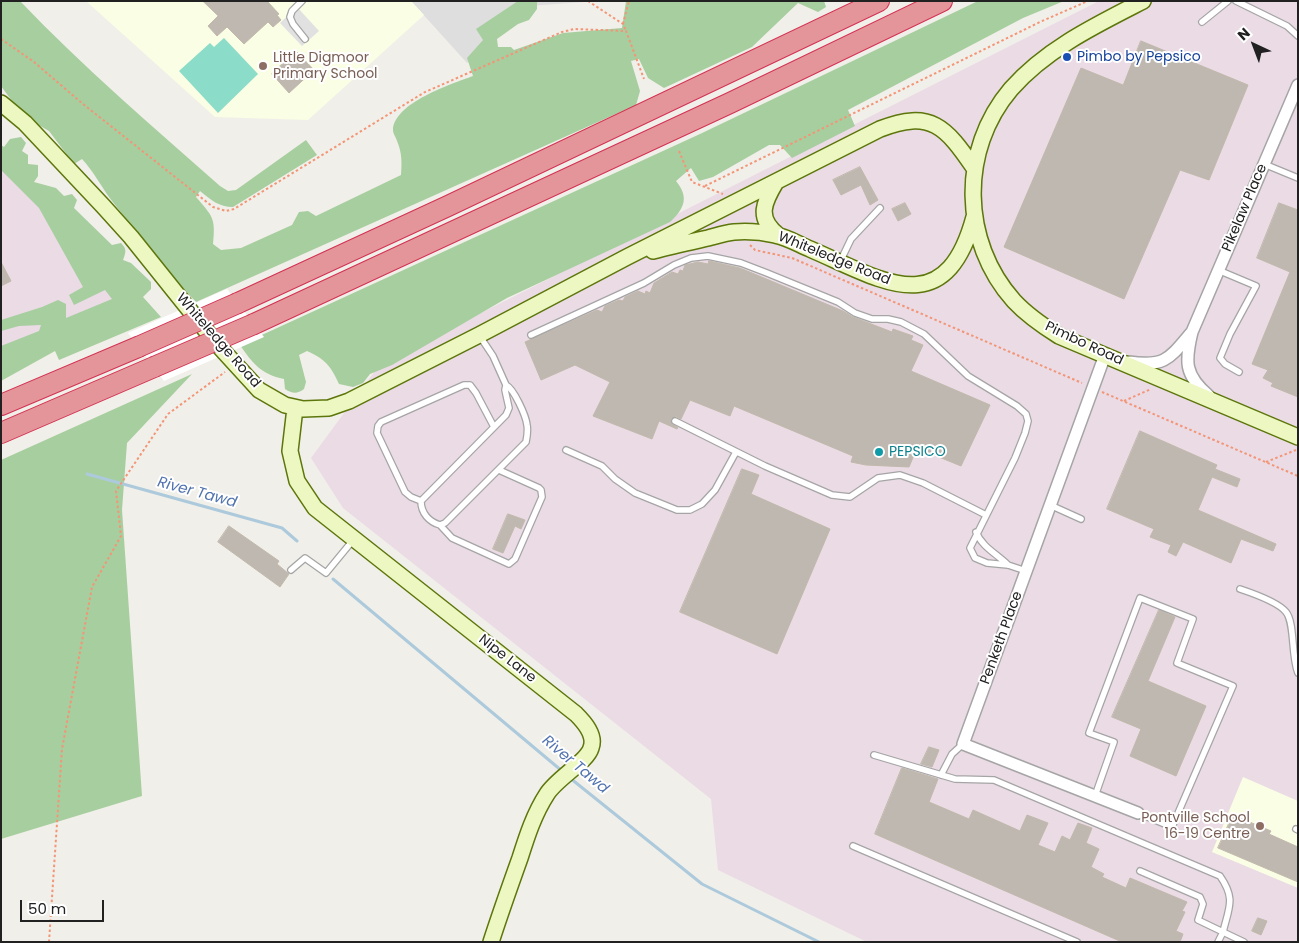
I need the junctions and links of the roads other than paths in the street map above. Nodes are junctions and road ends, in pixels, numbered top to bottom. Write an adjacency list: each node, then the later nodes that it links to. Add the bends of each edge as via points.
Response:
1 (302, 1): 9 (lane, via 290,17)
2 (879, 1): 28 (highway, bridge, via 238,303)
3 (942, 1): 33 (highway, bridge, via 254,324)
4 (1143, 1): 13 (street, Pimbo Road, via 1074,38 1024,76 996,111 981,142)
5 (1228, 1): 7 (lane)
6 (1236, 1): 8 (lane, via 1288,26)
7 (1202, 22)
8 (1298, 36)
9 (305, 39)
10 (1296, 92): 12 (street, Pikelaw Place)
11 (1, 103): 30 (street, Whiteledge Road, via 25,123 131,237 235,364 268,396)
12 (1264, 164): 14 (lane); 21 (street, Pikelaw Place)
13 (974, 168): 15 (street, Whiteledge Road, via 949,134 933,124 915,120 880,130); 17 (street, Pimbo Road)
14 (1298, 178)
15 (776, 182): 18 (street, via 766,199 764,213 770,229); 19 (street, Whiteledge Road)
16 (880, 208): 20 (lane, via 851,239)
17 (974, 215): 20 (street, Whiteledge Road, via 958,258 946,272 932,280 901,286); 25 (street, Pimbo Road, via 991,268 1014,301 1059,336)
18 (778, 235): 19 (street, Whiteledge Road, via 732,232); 20 (street, Whiteledge Road)
19 (627, 257): 24 (street, Whiteledge Road)
20 (840, 262)
21 (1218, 270): 22 (street, Pikelaw Place); 26 (lane, via 1256,286 1220,358)
22 (1192, 332): 25 (street, Pikelaw Place, via 1162,362 1141,364); 29 (street, Pikelaw Place, via 1187,359 1191,376 1202,390)
23 (531, 335): 40 (lane, via 644,283 674,264 708,256 767,273 838,302 855,314 872,320 901,322 924,334 968,376 1026,414 1028,421 1022,441)
24 (479, 336): 27 (lane, via 493,356); 30 (street, Whiteledge Road, via 339,405 312,410)
25 (1110, 357): 29 (street, Pimbo Road); 39 (street, Penketh Place, via 1093,388)
26 (1240, 372)
27 (506, 385): 32 (lane, via 504,390 509,408); 37 (lane, via 511,388 528,426 526,442)
28 (1, 405)
29 (1225, 406): 34 (street, Pimbo Road)
30 (295, 408): 44 (street, Nipe Lane, via 290,451 297,481 314,508)
31 (675, 421): 36 (lane)
32 (494, 427): 38 (lane); 38 (lane, via 470,385 381,422 377,433 405,492)
33 (1, 433)
34 (1298, 437)
35 (566, 450): 36 (lane, via 602,466 635,493 677,510 690,510 702,504 715,490)
36 (736, 452): 40 (lane, via 832,495 850,498 878,478 900,475)
37 (499, 470): 42 (lane); 42 (lane, via 541,490 542,497 515,559 509,564 452,538)
38 (421, 501): 42 (lane, via 422,511)
39 (1050, 505): 41 (lane); 47 (street, Penketh Place)
40 (986, 514): 43 (lane)
41 (1081, 519)
42 (440, 525)
43 (976, 532): 45 (lane, via 983,545); 45 (lane, via 970,548 975,558)
44 (354, 539): 46 (lane, via 326,573 305,558); 58 (street, Nipe Lane, via 576,714 591,735 592,746 582,761 547,793 532,822)
45 (1008, 565): 47 (lane)
46 (291, 570)
47 (1026, 571): 50 (street, Penketh Place)
48 (1240, 588): 49 (lane, via 1285,610 1290,619)
49 (1298, 673)
50 (963, 744): 52 (lane, via 952,754); 53 (street)
51 (874, 755): 52 (lane)
52 (940, 774): 57 (lane, via 955,779 994,780 1220,876 1231,899)
53 (1094, 796): 54 (street); 54 (lane, via 1114,742 1089,733 1140,598 1192,619 1177,663 1233,686 1172,827)
54 (1138, 813)
55 (852, 846): 59 (lane)
56 (1140, 871): 57 (lane, via 1200,897 1203,904 1198,920)
57 (1223, 932): 60 (lane); 61 (lane)
58 (491, 942)
59 (1077, 942)
60 (1218, 942)
61 (1244, 942)

